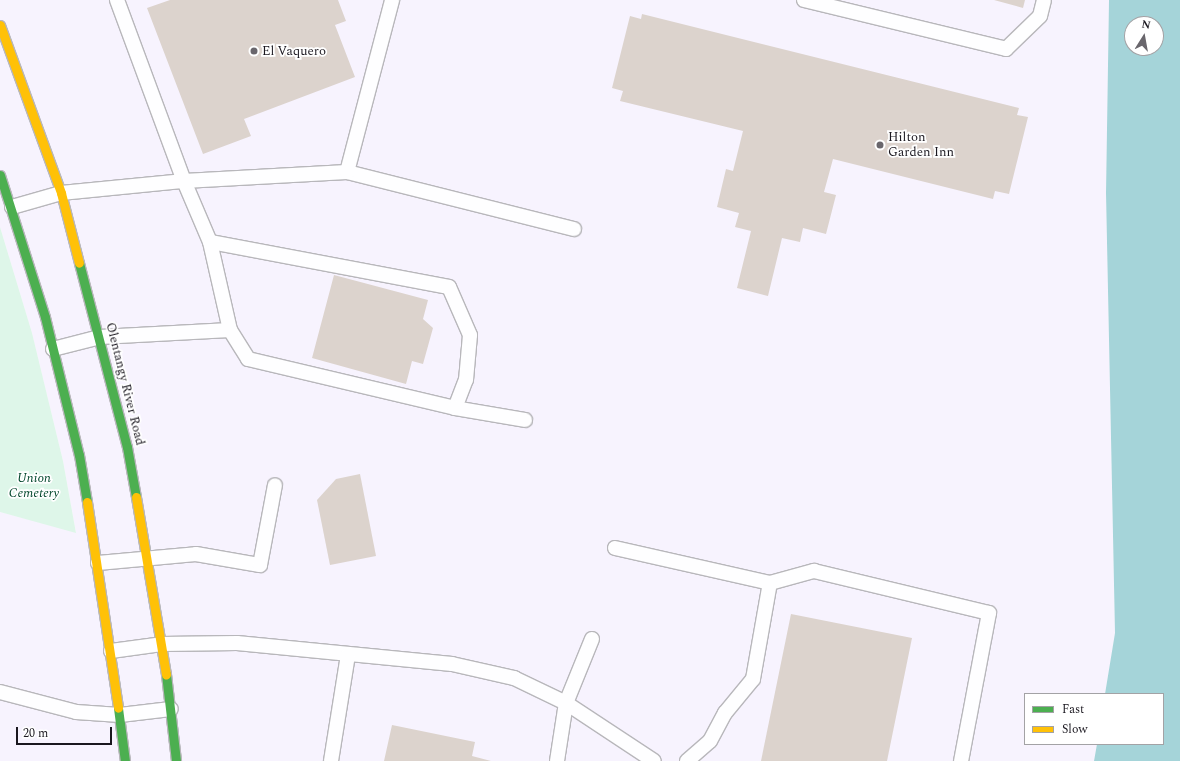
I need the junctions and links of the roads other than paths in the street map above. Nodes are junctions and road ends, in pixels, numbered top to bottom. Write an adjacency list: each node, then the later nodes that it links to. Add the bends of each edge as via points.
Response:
1 (117, 0): 8 (lane)
2 (392, 0): 6 (lane)
3 (804, 0): 4 (lane, via 1006,50 1040,16)
4 (1044, 0)
5 (0, 25): 9 (main road, Olentangy River Road)
6 (348, 172): 8 (lane); 11 (lane)
7 (0, 176): 10 (main road)
8 (184, 181): 9 (lane); 12 (lane)
9 (61, 193): 10 (lane); 14 (main road, Olentangy River Road)
10 (12, 207): 15 (main road)
11 (574, 229)
12 (210, 242): 13 (lane); 16 (lane, via 449,287 470,335 466,380)
13 (230, 330): 14 (lane); 16 (lane, via 248,359)
14 (100, 338): 15 (lane); 20 (main road, Olentangy River Road, via 127,448)
15 (53, 349): 21 (main road, via 78,455)
16 (455, 408): 17 (lane)
17 (525, 420)
18 (274, 485): 20 (lane, via 260,565 196,554)
19 (615, 548): 22 (lane)
20 (148, 557): 21 (lane); 24 (main road, Olentangy River Road)
21 (98, 563): 25 (main road)
22 (770, 583): 36 (lane, via 753,679 725,713 710,741); 37 (lane, via 814,571 989,613)
23 (592, 639): 28 (lane)
24 (162, 644): 25 (lane); 26 (lane, via 237,643); 29 (main road, Olentangy River Road)
25 (111, 651): 30 (main road)
26 (348, 655): 28 (lane, via 452,664 514,678); 33 (lane)
27 (0, 692): 30 (lane, via 76,712)
28 (566, 704): 34 (lane); 35 (lane)
29 (171, 709): 30 (lane); 32 (main road, Olentangy River Road)
30 (120, 714): 31 (main road)
31 (125, 761)
32 (176, 761)
33 (330, 761)
34 (557, 761)
35 (654, 761)
36 (687, 761)
37 (961, 761)

